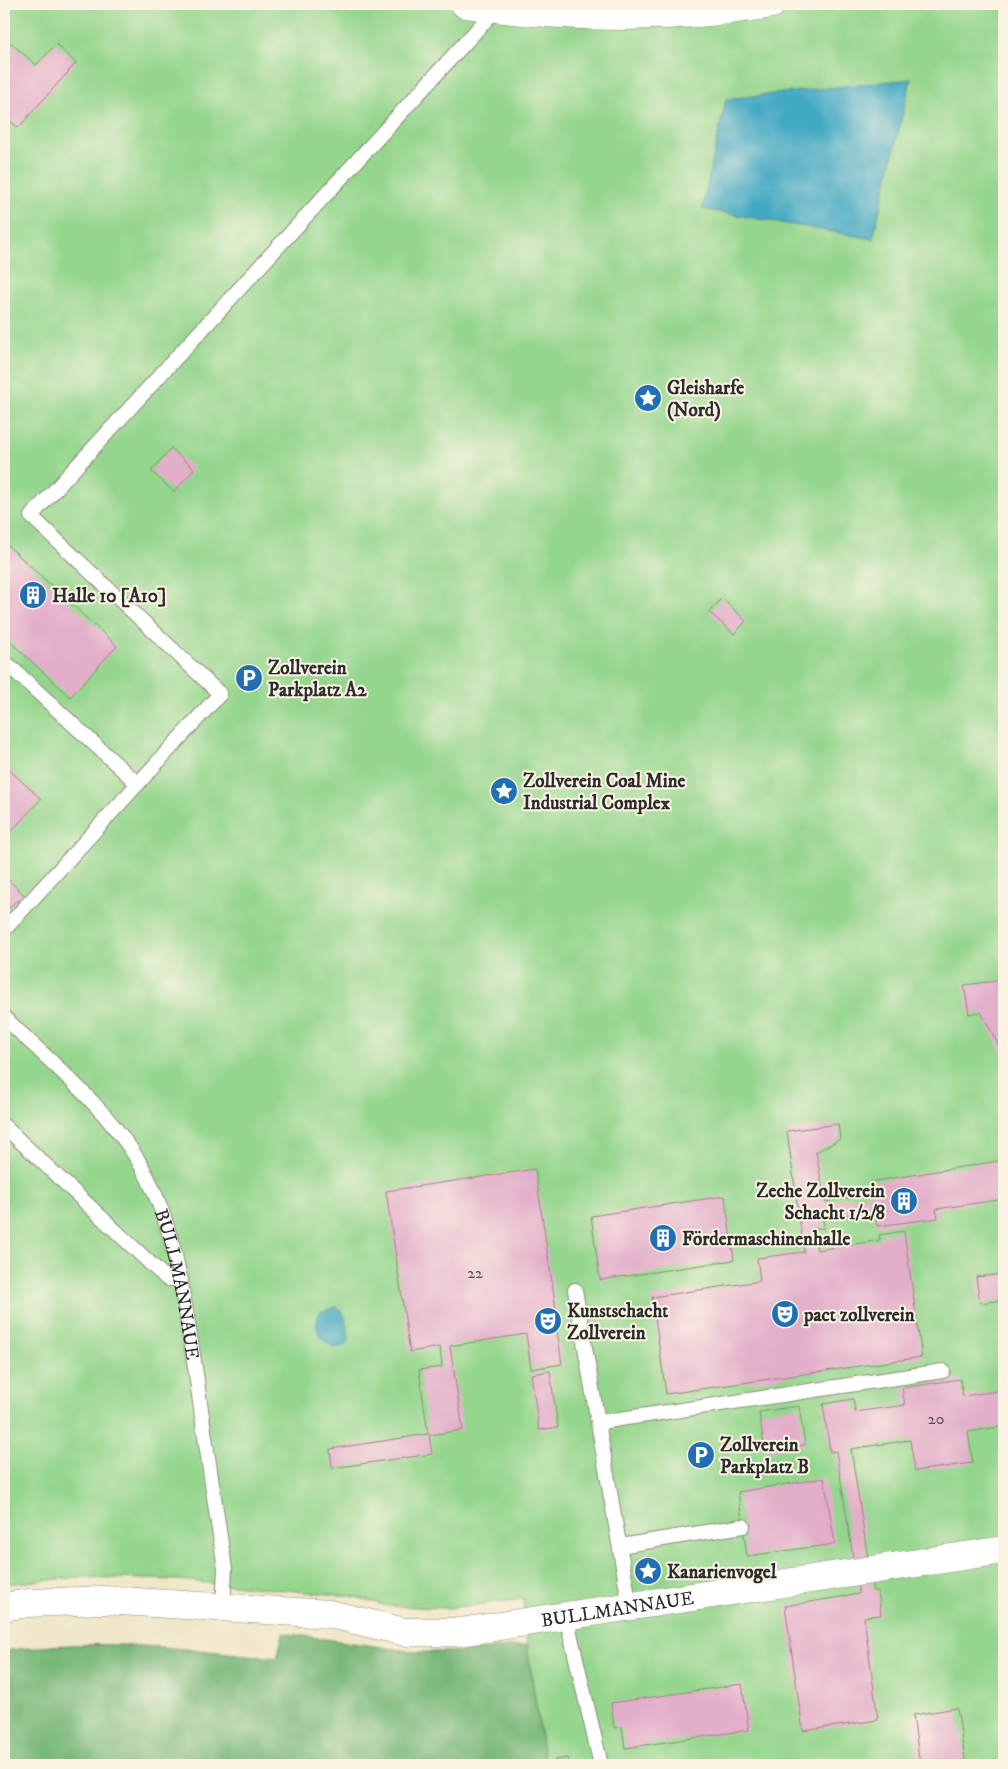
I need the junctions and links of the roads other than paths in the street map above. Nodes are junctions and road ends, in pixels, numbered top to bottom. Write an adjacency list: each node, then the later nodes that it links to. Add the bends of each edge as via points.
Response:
1 (465, 4): 3 (street)
2 (772, 4): 3 (street, via 626,17)
3 (497, 8): 5 (lane, via 31,516 220,694)
4 (4, 661): 5 (lane)
5 (138, 784): 6 (lane, via 23,901)
6 (4, 930)
7 (4, 1017): 9 (lane, BULLMANNAUE, via 94,1106 129,1148 167,1222)
8 (4, 1126): 9 (lane, via 167,1279)
9 (181, 1279): 18 (lane, BULLMANNAUE, via 225,1569)
10 (575, 1290): 12 (lane)
11 (943, 1371): 12 (lane)
12 (600, 1422): 14 (lane)
13 (743, 1526): 14 (lane)
14 (620, 1546): 16 (lane)
15 (1004, 1553): 16 (street, BULLMANNAUE)
16 (630, 1606): 19 (street, BULLMANNAUE)
17 (4, 1607): 18 (street, BULLMANNAUE, via 103,1600)
18 (223, 1607): 19 (street, BULLMANNAUE, via 330,1614 405,1632 460,1632)
19 (566, 1616): 20 (lane)
20 (601, 1765)

